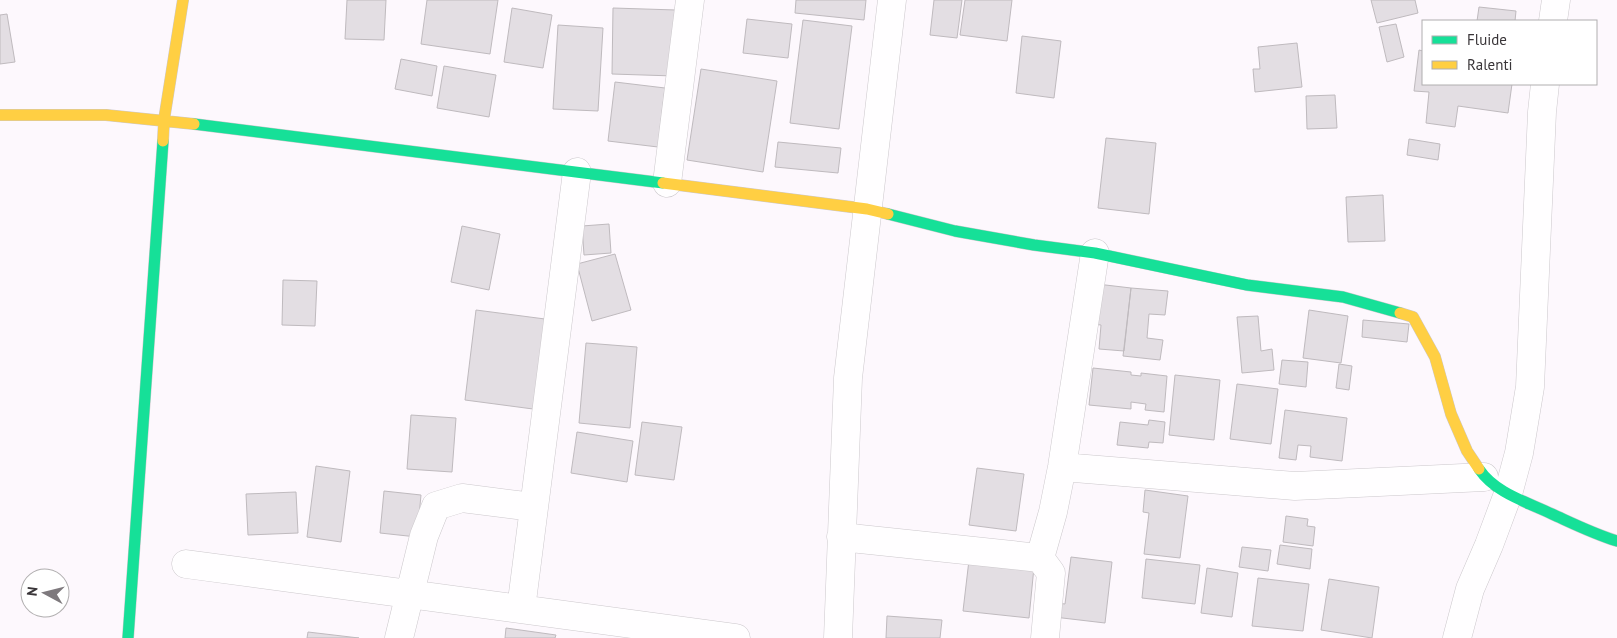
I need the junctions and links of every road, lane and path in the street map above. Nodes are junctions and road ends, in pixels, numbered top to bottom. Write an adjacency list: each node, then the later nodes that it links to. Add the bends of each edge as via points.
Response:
1 (183, 0): 8 (street)
2 (690, 0): 10 (street)
3 (892, 0): 11 (street)
4 (1556, 0): 5 (street)
5 (1553, 20)
6 (1545, 85): 15 (street, via 1530,387 1519,453)
7 (0, 115): 8 (street, via 106,115)
8 (164, 120): 9 (street); 23 (street)
9 (577, 172): 10 (street); 16 (street)
10 (667, 183): 11 (street)
11 (867, 209): 12 (street, via 955,231); 17 (street, via 848,378)
12 (1095, 253): 13 (street); 14 (street, via 1246,285 1343,297 1413,317 1435,357 1451,414)
13 (1062, 467): 14 (street, via 1295,486); 19 (street)
14 (1484, 477): 15 (street)
15 (1508, 494): 18 (street, via 1596,535); 28 (street, via 1470,589)
16 (533, 507): 21 (street, via 462,498 436,506 424,536); 22 (street)
17 (841, 536): 19 (street); 26 (street)
18 (1617, 541)
19 (1040, 558): 27 (street, via 1051,573)
20 (186, 564): 21 (street)
21 (409, 594): 22 (street); 24 (street)
22 (521, 609): 25 (street)
23 (128, 638)
24 (399, 638)
25 (736, 638)
26 (838, 638)
27 (1045, 638)
28 (1457, 638)

